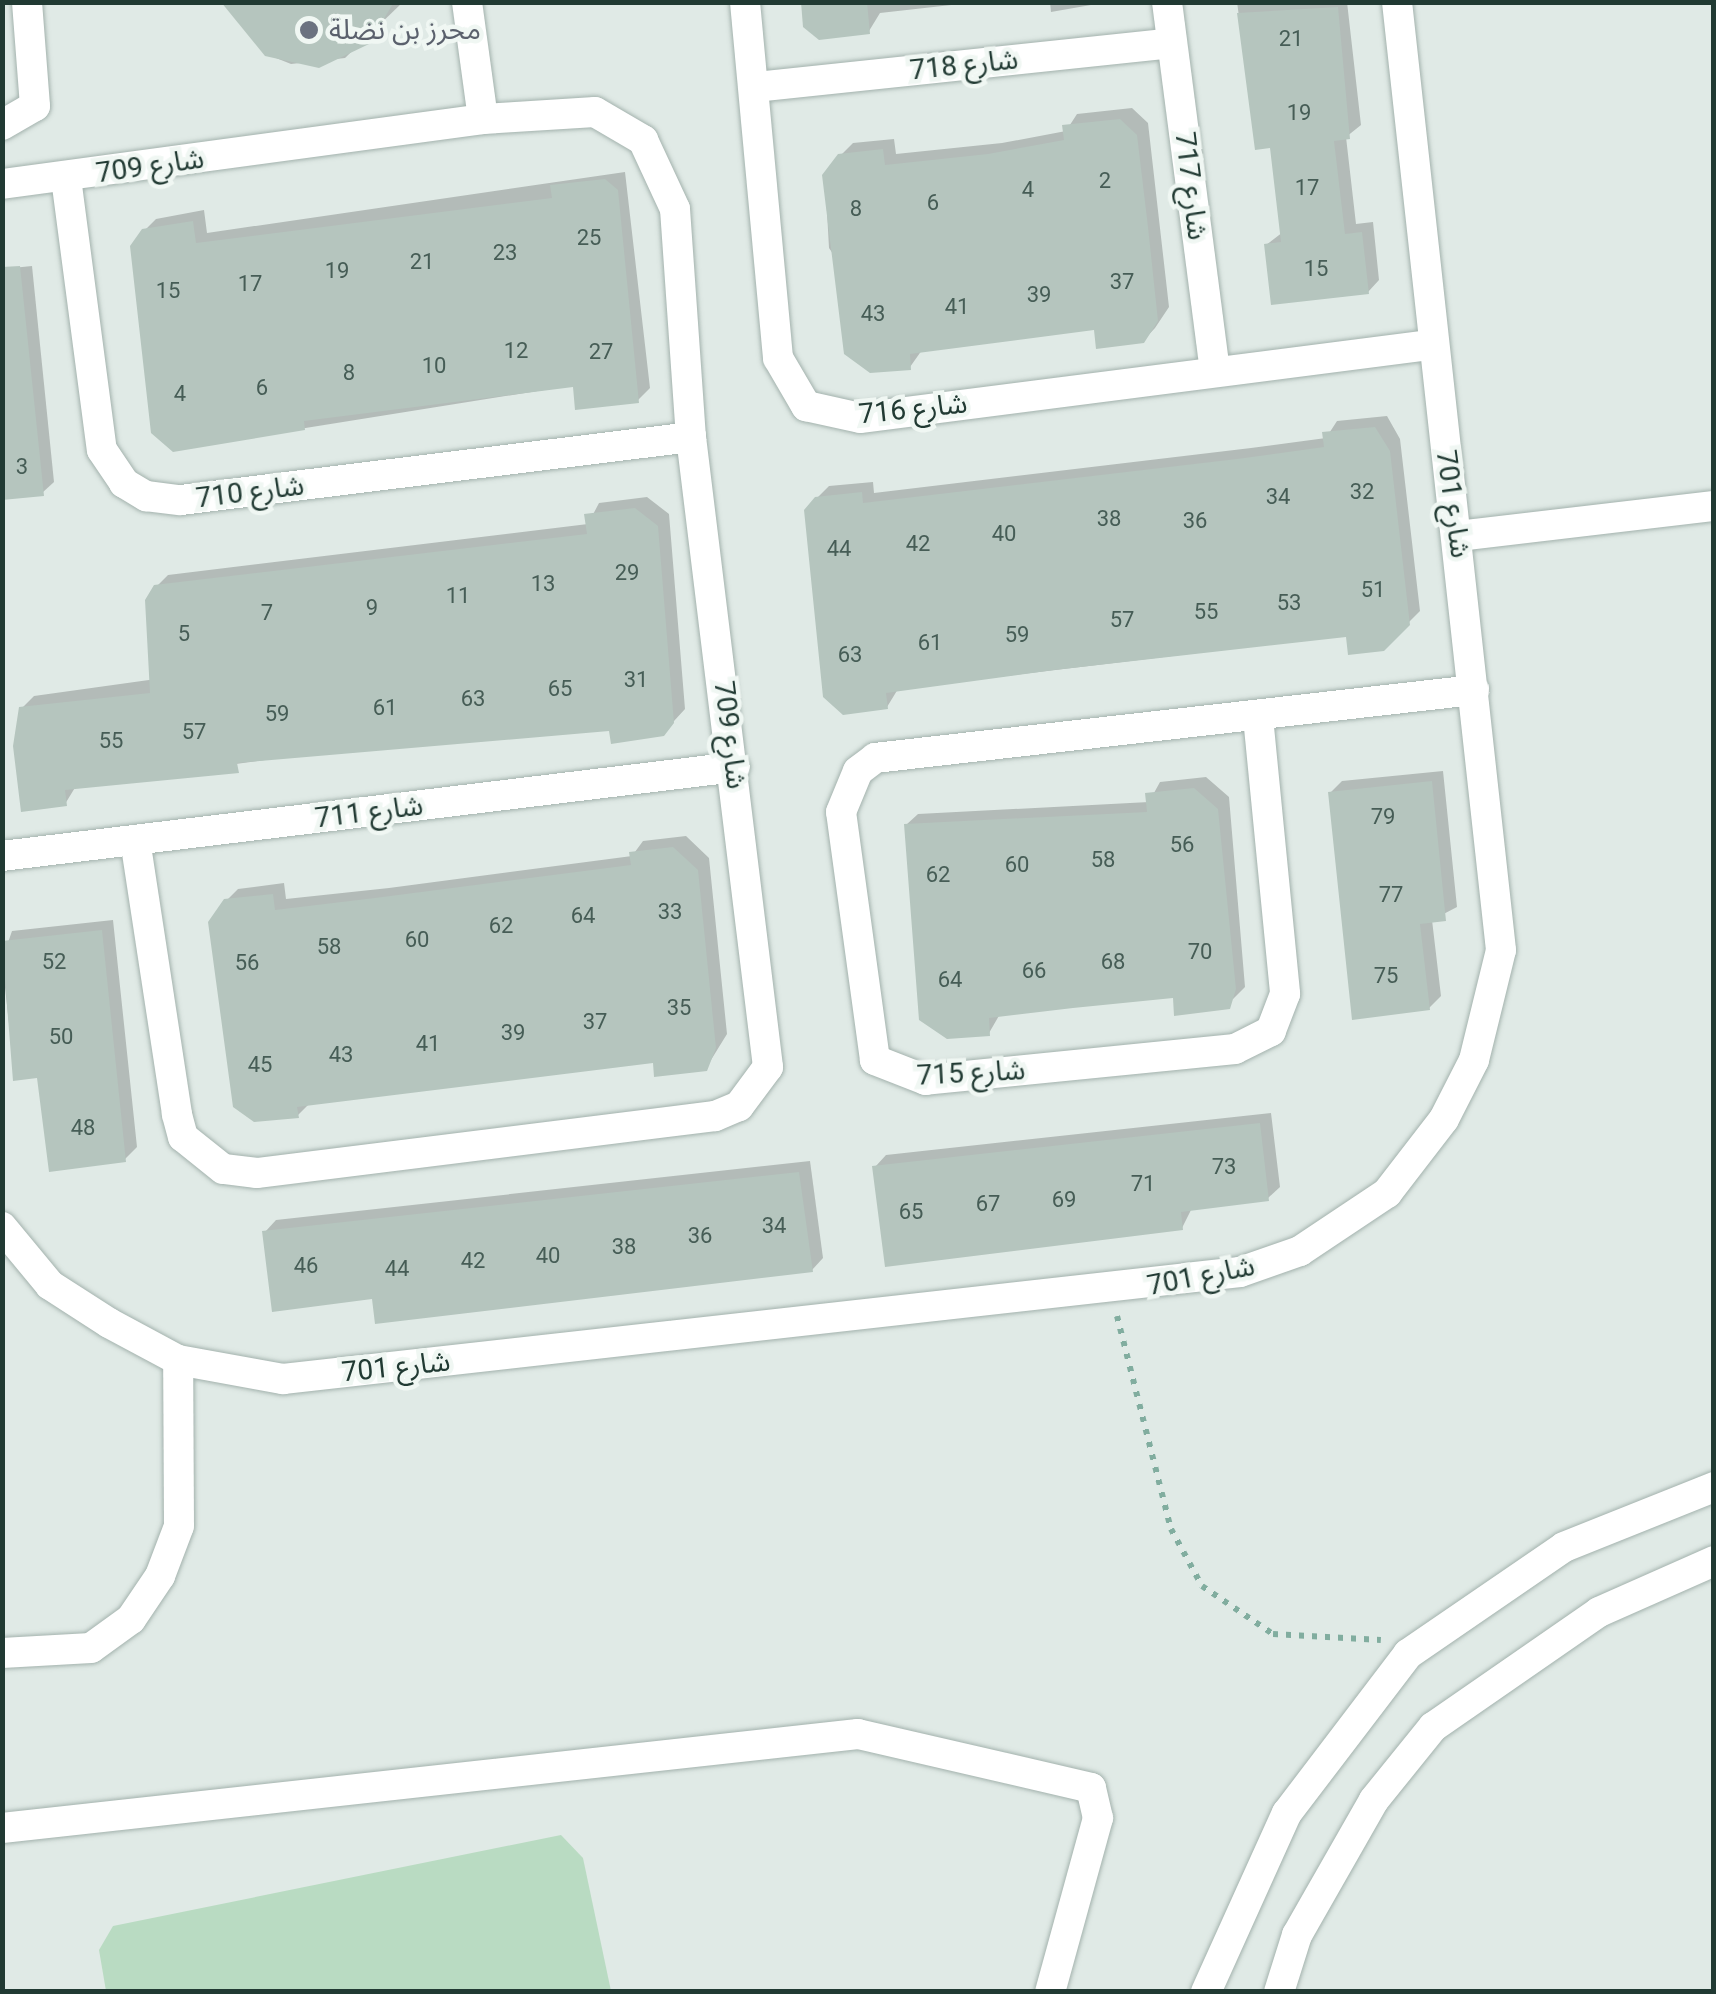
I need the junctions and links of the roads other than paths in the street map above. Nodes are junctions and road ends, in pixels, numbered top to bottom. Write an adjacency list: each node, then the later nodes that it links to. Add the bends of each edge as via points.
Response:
1 (28, 2): 9 (street, via 36,106)
2 (467, 2): 8 (street)
3 (745, 2): 7 (street, شارع 716)
4 (1167, 2): 6 (street, شارع 717)
5 (1396, 2): 12 (street, شارع 701)
6 (1172, 43): 7 (street, شارع 718); 13 (street, شارع 717)
7 (756, 87): 13 (street, شارع 716, via 778,358 806,406 860,418)
8 (482, 119): 10 (street, شارع 709); 14 (street, شارع 709, via 595,112 644,140 675,210)
9 (2, 125)
10 (66, 178): 11 (street, شارع 709); 14 (street, شارع 710, via 102,450 124,483 146,496 181,500)
11 (2, 184)
12 (1430, 345): 13 (street, شارع 716); 16 (street, شارع 701)
13 (1215, 370)
14 (691, 437): 19 (street, شارع 709)
15 (1714, 506): 16 (street)
16 (1458, 536): 17 (street, شارع 701)
17 (1474, 690): 18 (street, شارع 715); 23 (street, شارع 701, via 1501,950 1492,1011 1444,1119 1387,1193 1300,1251 1240,1272 1111,1292 283,1379)
18 (1258, 717): 18 (street, شارع 715, via 898,749 858,772 841,812 875,1060 926,1080 1236,1049 1271,1032 1284,994)
19 (734, 768): 20 (street, شارع 711); 20 (street, شارع 709, via 768,1067 738,1106 276,1171 223,1168 184,1137)
20 (135, 840): 21 (street, شارع 711)
21 (2, 856)
22 (2, 1227): 23 (street, شارع 701, via 50,1285)
23 (178, 1360): 26 (street, via 179,1526 160,1576 131,1619 91,1648)
24 (1714, 1487): 29 (street, via 1564,1547 1408,1654 1286,1813)
25 (1714, 1562): 30 (street, via 1599,1612 1432,1727 1374,1800 1297,1934)
26 (2, 1654)
27 (2, 1828): 28 (street, via 858,1734 1091,1788 1098,1818)
28 (1050, 1992)
29 (1206, 1992)
30 (1279, 1992)

